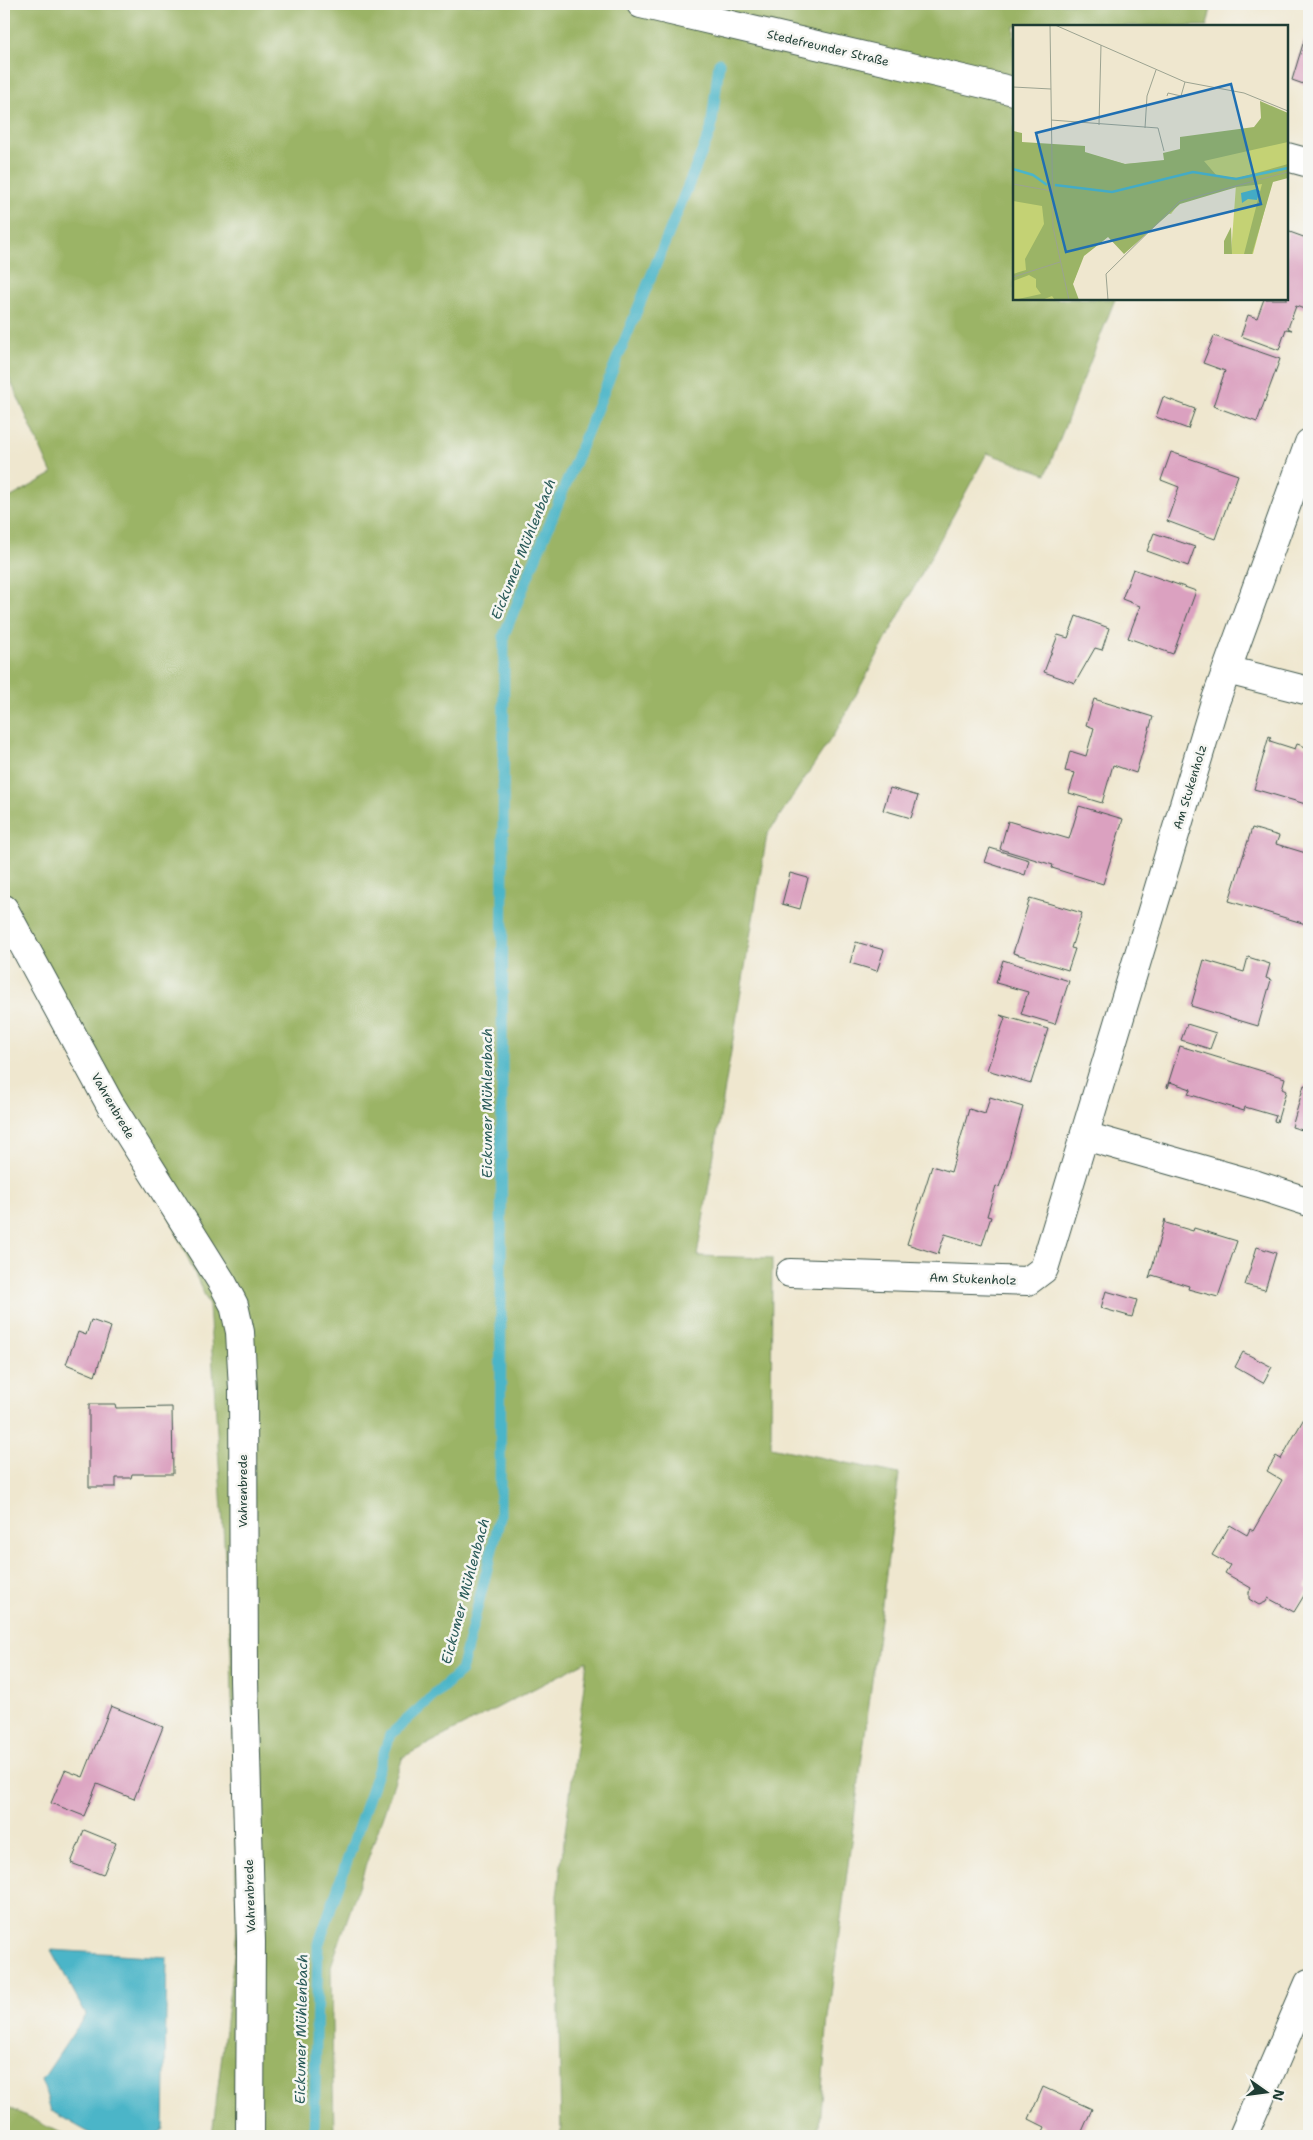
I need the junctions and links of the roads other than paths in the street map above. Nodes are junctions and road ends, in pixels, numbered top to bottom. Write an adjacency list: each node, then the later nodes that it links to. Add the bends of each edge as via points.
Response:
1 (641, 4): 2 (street, Stedefreunder Straße)
2 (672, 7): 3 (street, Stedefreunder Straße)
3 (1013, 91)
4 (1288, 157): 5 (street)
5 (1309, 163)
6 (1309, 443): 7 (street, Am Stukenholz)
7 (1227, 670): 8 (street); 10 (street, Am Stukenholz)
8 (1309, 691)
9 (4, 909): 14 (street, Vahrenbrede, via 110,1104 223,1284 234,1305 240,1332 251,1942)
10 (1085, 1136): 11 (street); 12 (street, Am Stukenholz, via 1044,1269 1028,1280)
11 (1309, 1202)
12 (790, 1273)
13 (1309, 1983): 15 (street)
14 (250, 2136)
15 (1243, 2136)

